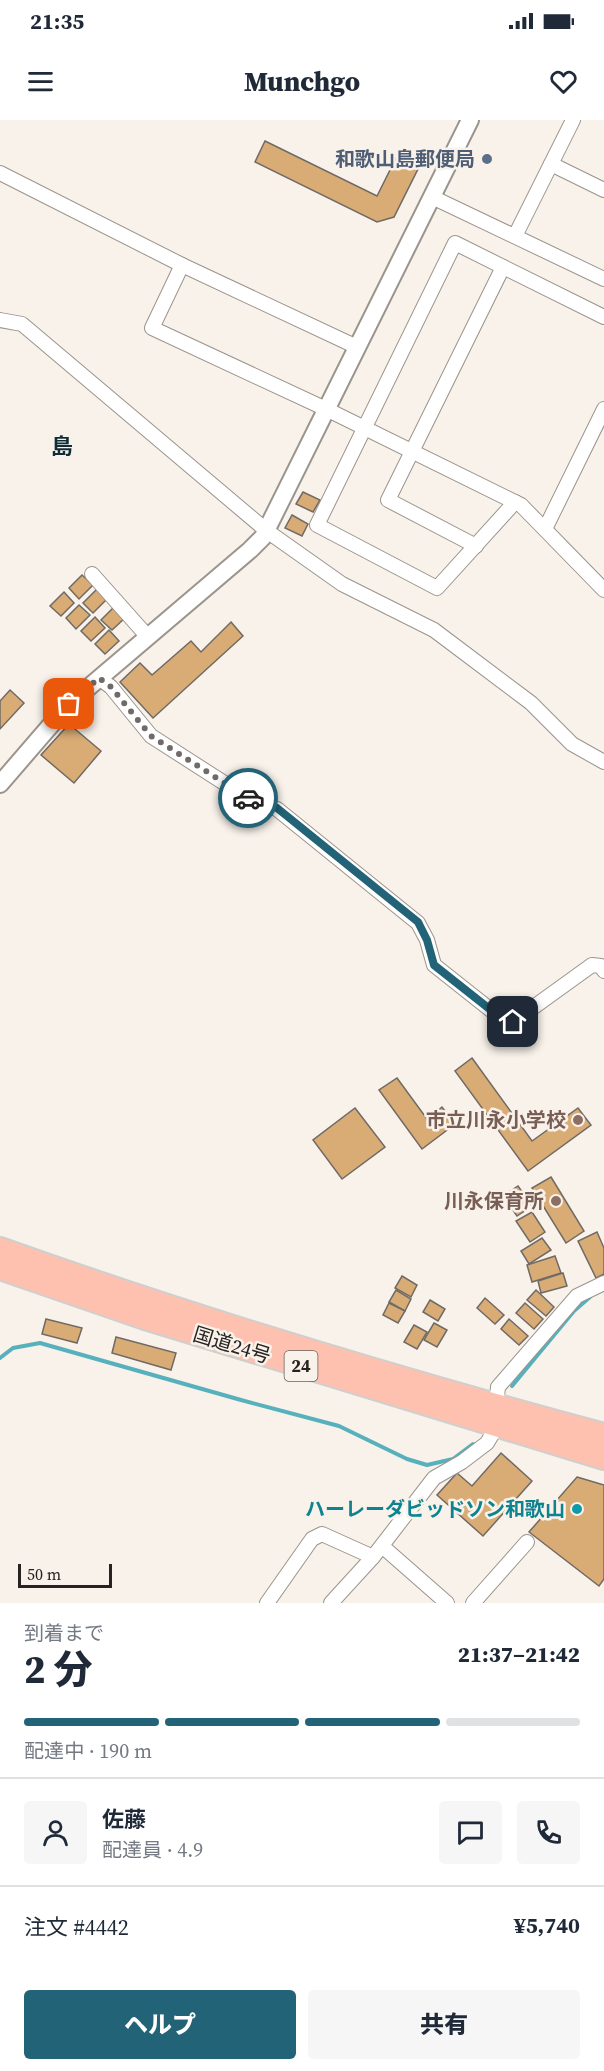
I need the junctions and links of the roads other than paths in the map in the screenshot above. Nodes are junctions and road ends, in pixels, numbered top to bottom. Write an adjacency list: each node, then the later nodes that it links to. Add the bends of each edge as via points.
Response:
1 (470, 120): 6 (street)
2 (573, 120): 3 (street)
3 (551, 164): 5 (street); 7 (street)
4 (0, 173): 8 (street)
5 (604, 190)
6 (432, 197): 7 (street); 13 (street)
7 (515, 236): 10 (street)
8 (182, 265): 13 (street); 15 (street, via 152,328)
9 (503, 267): 11 (street); 16 (street, via 454,243); 17 (street)
10 (604, 279)
11 (604, 317)
12 (0, 320): 20 (street, via 22,324)
13 (357, 347): 15 (street)
14 (604, 409): 19 (street)
15 (326, 410): 16 (street); 20 (street)
16 (364, 428): 17 (street); 21 (street, via 317,525 437,588)
17 (413, 452): 18 (street); 21 (street, via 388,500)
18 (515, 502): 19 (street); 21 (street)
19 (545, 529): 23 (street)
20 (267, 531): 24 (street); 26 (street, via 342,584 434,630 531,703 572,744)
21 (476, 546)
22 (92, 574): 24 (street)
23 (604, 590)
24 (148, 637): 25 (street)
25 (99, 678): 27 (street, via 69,704); 28 (street, via 151,736 246,797 277,808 418,922 434,965 506,1022 513,1022 592,965 601,966)
26 (604, 762)
27 (0, 784)
28 (604, 971)
29 (0, 1250): 32 (highway, 国道24号 / 24)
30 (0, 1268): 32 (highway, 国道24号 / 24, via 145,1318)
31 (604, 1282): 32 (street, via 577,1296 498,1387)
32 (497, 1416): 33 (highway, 国道24号 / 24); 34 (highway, 国道24号 / 24); 36 (street, via 487,1443 434,1478)
33 (604, 1435)
34 (604, 1458)
35 (527, 1542): 40 (street)
36 (378, 1551): 37 (street, via 322,1534 312,1539); 38 (street); 39 (street)
37 (268, 1602)
38 (331, 1603)
39 (447, 1603)
40 (473, 1603)

